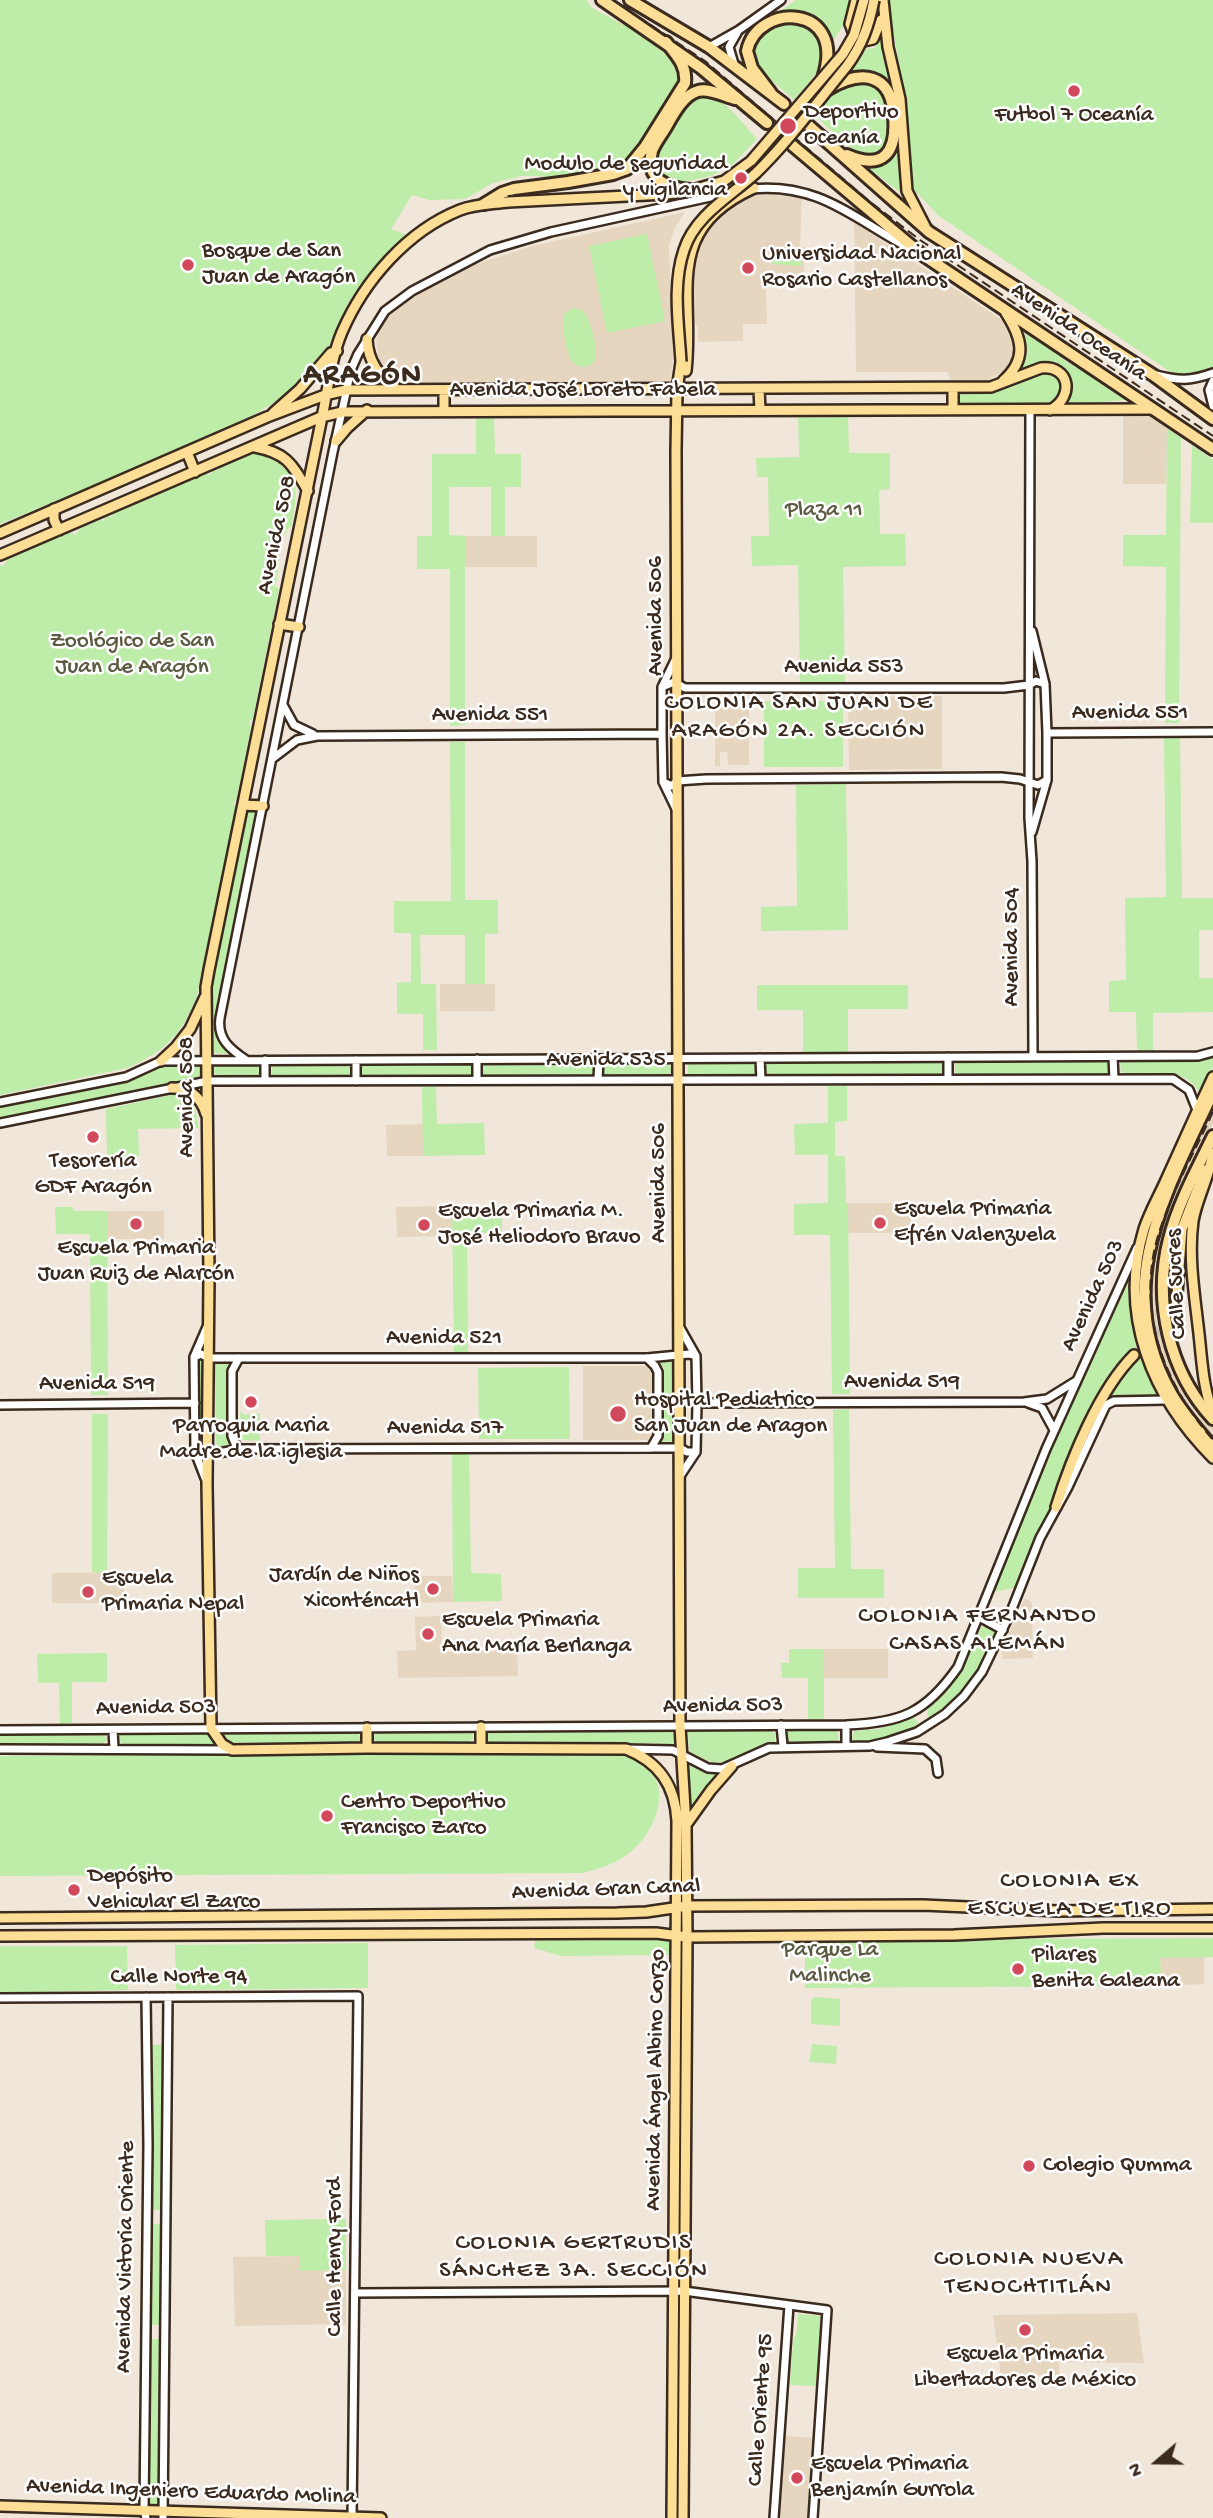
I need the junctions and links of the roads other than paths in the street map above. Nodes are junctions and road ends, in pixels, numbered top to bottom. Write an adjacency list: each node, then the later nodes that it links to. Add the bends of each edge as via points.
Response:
1 (601, 0): 10 (highway)
2 (630, 0): 11 (highway)
3 (781, 0): 9 (street)
4 (856, 0): 8 (main road, via 850,24 858,39 873,39)
5 (864, 0): 13 (main road, bridge, via 849,45)
6 (874, 0): 13 (main road, bridge, via 860,47)
7 (883, 0): 8 (main road)
8 (883, 15): 24 (main road, via 901,99 907,191)
9 (739, 30): 11 (street); 12 (street, via 729,47)
10 (666, 42): 15 (highway); 23 (highway, via 682,63 685,83 635,162 627,169 568,183 514,189)
11 (709, 47): 12 (highway)
12 (735, 66): 14 (highway)
13 (825, 85): 14 (highway, via 828,54 824,37 812,23 789,16 770,23 748,45 750,63); 20 (highway, via 869,78 892,96 894,144 890,150 881,158 860,160); 22 (main road, Avenida 508, bridge, via 751,161 724,181); 39 (main road, Avenida 506, bridge, via 757,172 710,211 684,247 678,269 681,362)
14 (771, 93): 16 (highway)
15 (741, 101): 17 (highway); 22 (highway, via 699,90 683,101 652,150 656,178 665,185)
16 (784, 104)
17 (767, 123)
18 (808, 125): 20 (highway, Avenida Oceanía)
19 (792, 145): 25 (highway, Avenida Oceanía)
20 (835, 149): 24 (highway, Avenida Oceanía)
21 (754, 188): 25 (street, Avenida 508, via 808,192); 27 (street, Avenida 508, via 551,232 490,250 396,301); 39 (main road, via 710,218 692,248 686,277 687,363)
22 (693, 190): 23 (main road, Avenida 508, bridge)
23 (484, 204): 28 (main road, Avenida 508, via 441,219 404,245 359,299)
24 (929, 232): 30 (highway, Avenida Oceanía)
25 (920, 253): 26 (highway, Avenida Oceanía)
26 (1004, 308): 32 (main road, via 1016,328 1020,352 1011,373); 45 (highway, Avenida Oceanía)
27 (367, 339): 35 (street, Avenida 508); 36 (main road, via 376,372)
28 (337, 351): 40 (main road, Avenida 508); 52 (main road)
29 (1213, 373): 30 (street, via 1180,381)
30 (1153, 375): 54 (highway, Avenida Oceanía)
31 (1213, 382): 41 (street, via 1209,390)
32 (991, 387): 33 (main road, Avenida José Loreto Fabela); 49 (main road, Avenida José Loreto Fabela, via 1041,368 1055,369 1065,379 1066,393 1058,406)
33 (953, 388): 34 (main road, Avenida José Loreto Fabela); 43 (main road)
34 (759, 389): 39 (main road, Avenida José Loreto Fabela); 48 (main road)
35 (346, 390): 36 (main road, Avenida José Loreto Fabela); 40 (main road, Avenida José Loreto Fabela); 51 (street, Avenida 508)
36 (398, 390): 37 (main road, Avenida José Loreto Fabela)
37 (444, 390): 38 (main road, Avenida José Loreto Fabela); 50 (main road)
38 (601, 390): 39 (main road, Avenida José Loreto Fabela); 47 (main road)
39 (677, 390): 42 (main road, Avenida 506)
40 (327, 395): 52 (main road, Avenida José Loreto Fabela); 53 (main road, Avenida 508)
41 (1213, 405)
42 (677, 409): 47 (main road, Avenida José Loreto Fabela); 48 (main road, Avenida José Loreto Fabela); 70 (main road, Avenida 506)
43 (953, 409): 44 (main road, Avenida José Loreto Fabela); 48 (main road, Avenida José Loreto Fabela)
44 (1030, 409): 49 (main road, Avenida José Loreto Fabela); 69 (street, Avenida 504)
45 (1152, 409): 49 (main road, Avenida José Loreto Fabela); 57 (highway, Avenida Oceanía)
46 (368, 410): 50 (main road, Avenida José Loreto Fabela); 51 (main road, Avenida José Loreto Fabela); 55 (main road)
47 (602, 410): 50 (main road, Avenida José Loreto Fabela)
48 (760, 410)
49 (1048, 410)
50 (444, 411)
51 (342, 412): 53 (main road, Avenida José Loreto Fabela); 55 (street, Avenida 508)
52 (267, 417): 58 (main road, Avenida José Loreto Fabela)
53 (322, 417): 56 (main road, Avenida José Loreto Fabela); 60 (main road, Avenida 508)
54 (1213, 419)
55 (336, 441): 68 (street, Avenida 508)
56 (253, 447): 59 (main road, Avenida José Loreto Fabela); 60 (main road, via 290,461)
57 (1213, 449)
58 (187, 452): 59 (main road); 61 (main road, Avenida José Loreto Fabela)
59 (195, 472): 63 (main road, Avenida José Loreto Fabela)
60 (308, 491): 67 (main road, Avenida 508)
61 (54, 509): 62 (main road, Avenida José Loreto Fabela); 63 (main road)
62 (44, 514): 64 (main road, Avenida José Loreto Fabela); 65 (main road, via 50,528)
63 (59, 530): 65 (main road, Avenida José Loreto Fabela)
64 (0, 533)
65 (44, 536): 66 (main road, Avenida José Loreto Fabela)
66 (0, 555)
67 (279, 624): 68 (main road); 85 (main road, Avenida 508)
68 (299, 627): 75 (street, Avenida 508)
69 (1031, 627): 72 (street, Avenida 504); 73 (street, Avenida 504)
70 (677, 654): 71 (main road, Avenida 506); 74 (street)
71 (677, 682): 73 (street, Avenida 553, via 685,688); 74 (street, Avenida 553); 82 (main road, Avenida 506)
72 (1045, 684): 73 (street, Avenida 553, via 1036,681); 77 (street, Avenida 504)
73 (1029, 685): 84 (street, Avenida 504)
74 (662, 687): 78 (street)
75 (283, 705): 79 (street, via 294,725); 80 (street, Avenida 508)
76 (1213, 732): 77 (street, Avenida 551)
77 (1047, 733): 81 (street, Avenida 504)
78 (662, 734): 79 (street, Avenida 551); 83 (street)
79 (317, 736): 80 (street, Avenida 551, via 297,740)
80 (272, 760): 86 (street, Avenida 508)
81 (1047, 780): 84 (street); 88 (street, Avenida 504)
82 (677, 781): 83 (street, via 672,786); 84 (street, via 1017,778); 87 (main road, Avenida 506)
83 (663, 782): 87 (street)
84 (1029, 783): 88 (street, Avenida 504)
85 (243, 805): 86 (main road); 89 (main road, Avenida 508)
86 (262, 806): 99 (street, Avenida 508, via 219,1026 228,1047)
87 (677, 812): 94 (main road, Avenida 506)
88 (1031, 837): 93 (street, Avenida 504)
89 (206, 995): 98 (main road, Avenida 508); 102 (main road, via 190,1029)
90 (1213, 1052): 91 (street, Avenida 535)
91 (1113, 1056): 93 (street, Avenida 535); 105 (street)
92 (948, 1057): 93 (street, Avenida 535); 95 (street, Avenida 535); 104 (street)
93 (1033, 1057)
94 (678, 1058): 95 (street, Avenida 535); 97 (street, Avenida 535); 108 (main road, Avenida 506)
95 (760, 1058): 109 (street)
96 (477, 1059): 97 (street, Avenida 535); 101 (street, Avenida 535); 106 (street)
97 (599, 1059): 107 (street)
98 (208, 1060): 99 (street, Avenida 535); 102 (street, Avenida 535); 110 (main road, Avenida 508)
99 (246, 1060): 100 (street, Avenida 535)
100 (265, 1060): 101 (street, Avenida 535); 111 (street)
101 (356, 1060): 112 (street)
102 (161, 1061): 115 (street, Avenida 535, via 126,1077)
103 (1213, 1077): 116 (main road)
104 (948, 1079): 105 (street, Avenida 535); 109 (street, Avenida 535)
105 (1114, 1079): 116 (street, Avenida 535, via 1173,1079 1189,1090)
106 (477, 1080): 107 (street, Avenida 535); 112 (street, Avenida 535)
107 (598, 1080): 108 (street, Avenida 535)
108 (678, 1080): 109 (street, Avenida 535); 127 (main road, Avenida 506)
109 (761, 1080)
110 (208, 1081): 111 (street, Avenida 535); 113 (street, Avenida 535); 117 (main road, Avenida 508)
111 (265, 1081): 112 (street, Avenida 535)
112 (356, 1081)
113 (172, 1088): 117 (main road, via 195,1095); 118 (street, Avenida 535)
114 (1213, 1091): 120 (highway)
115 (0, 1102)
116 (1198, 1110): 122 (main road)
117 (208, 1121): 126 (main road, Avenida 508)
118 (0, 1123)
119 (1213, 1136): 143 (highway, via 1173,1225 1163,1294 1167,1331 1178,1364)
120 (1187, 1147): 122 (highway); 123 (highway)
121 (1213, 1153): 125 (main road, via 1182,1229); 136 (main road, Calle Sucres, via 1193,1229 1193,1280)
122 (1175, 1159): 123 (highway); 124 (main road)
123 (1175, 1174): 147 (highway, via 1150,1240 1145,1312 1166,1383)
124 (1142, 1237): 135 (street, Avenida 503); 137 (main road, via 1136,1278 1139,1329)
125 (1176, 1307)
126 (209, 1323): 131 (street, Avenida 508); 132 (main road, Avenida 508)
127 (679, 1326): 129 (main road, Avenida 506); 130 (street, Avenida 506)
128 (1134, 1355): 155 (main road, via 1104,1392)
129 (679, 1356): 130 (street, Avenida 521); 134 (street, Avenida 521); 146 (main road, Avenida 506)
130 (696, 1356): 139 (street, Avenida 506)
131 (194, 1357): 132 (street, Avenida 521); 140 (street, Avenida 508)
132 (209, 1358): 133 (street, Avenida 521); 151 (main road, Avenida 508)
133 (239, 1358): 134 (street, Avenida 521); 148 (street, via 232,1371 232,1436)
134 (647, 1358): 145 (street, via 658,1372 658,1436)
135 (1076, 1381): 138 (street, Avenida 519, via 1047,1399); 144 (street, Avenida 503)
136 (1209, 1392): 142 (main road, Calle Sucres)
137 (1165, 1400): 152 (main road); 155 (street, Avenida 503, via 1105,1405)
138 (1024, 1402): 139 (street, Avenida 519); 144 (street, via 1042,1408)
139 (696, 1403): 150 (street, Avenida 506)
140 (195, 1404): 141 (street, Avenida 519); 149 (street, Avenida 508)
141 (0, 1405)
142 (1213, 1413)
143 (1213, 1419)
144 (1054, 1430): 156 (street, Avenida 503)
145 (651, 1447): 146 (street, Avenida 517); 148 (street, Avenida 517)
146 (680, 1448): 150 (street, Avenida 517); 153 (main road, Avenida 506)
147 (1213, 1448)
148 (240, 1449): 151 (street, Avenida 517)
149 (195, 1452): 151 (street, Avenida 517); 154 (street, Avenida 508)
150 (696, 1452): 153 (street)
151 (209, 1453): 154 (main road, Avenida 508)
152 (1213, 1458)
153 (680, 1476): 160 (main road, Avenida 506)
154 (207, 1484): 164 (main road, Avenida 508)
155 (1056, 1507): 157 (street, Avenida 503)
156 (979, 1617): 157 (street); 158 (street, Avenida 503, via 958,1667 934,1698)
157 (1003, 1630): 162 (street, Avenida 503, via 973,1685)
158 (917, 1711): 159 (street, Avenida 503, via 888,1722); 162 (street)
159 (846, 1725): 161 (street, Avenida 503); 169 (street)
160 (680, 1726): 161 (street, Avenida 503); 163 (street, Avenida 503); 177 (main road, Avenida Ángel Albino Corzo)
161 (781, 1726): 168 (street)
162 (928, 1726): 170 (street, Avenida 503)
163 (481, 1727): 165 (street, Avenida 503); 172 (main road)
164 (211, 1728): 165 (street, Avenida 503); 167 (street, Avenida 503); 176 (main road)
165 (367, 1728): 171 (main road)
166 (0, 1730): 167 (street, Avenida 503)
167 (113, 1730): 174 (street)
168 (783, 1746): 169 (street, Avenida 503); 178 (street, Avenida 503, via 760,1751)
169 (846, 1746): 170 (street, Avenida 503)
170 (870, 1746): 179 (street, via 925,1749 936,1759)
171 (367, 1748): 172 (main road, Avenida 503); 176 (main road, Avenida 503)
172 (481, 1748): 175 (main road, Avenida 503)
173 (0, 1749): 174 (street, Avenida 503)
174 (114, 1749): 176 (street, Avenida 503)
175 (626, 1749): 177 (street, Avenida 503); 181 (main road, Avenida Ángel Albino Corzo, via 656,1766 674,1798)
176 (232, 1750)
177 (682, 1754): 178 (street, Avenida 503, via 715,1770); 180 (main road, Avenida Ángel Albino Corzo)
178 (732, 1766): 180 (main road)
179 (938, 1773)
180 (686, 1825): 181 (main road, Avenida Ángel Albino Corzo)
181 (682, 1906): 182 (main road, Avenida Gran Canal); 183 (main road, Avenida Gran Canal, via 617,1913); 186 (main road, Avenida Ángel Albino Corzo)
182 (1213, 1909)
183 (0, 1918)
184 (1213, 1928): 186 (main road, Avenida Gran Canal)
185 (0, 1936): 186 (main road, Avenida Gran Canal, via 656,1933)
186 (682, 1937): 191 (main road, Avenida Ángel Albino Corzo)
187 (358, 1996): 189 (street, Calle Norte 94); 192 (street, Calle Henry Ford)
188 (146, 1997): 189 (street, Calle Norte 94); 190 (street, Calle Norte 94); 195 (street, Avenida Victoria Oriente)
189 (167, 1997): 196 (street, Avenida Victoria Oriente)
190 (0, 1998)
191 (679, 2291): 192 (street); 193 (street); 199 (main road, Avenida Ángel Albino Corzo); 200 (main road, Avenida Ángel Albino Corzo)
192 (355, 2292): 197 (street, Calle Henry Ford)
193 (789, 2305): 201 (street, Calle Oriente 95); 202 (street, via 827,2310)
194 (0, 2505): 195 (main road, Avenida Ingeniero Eduardo Molina)
195 (145, 2514): 196 (main road, Avenida Ingeniero Eduardo Molina)
196 (162, 2514): 197 (main road, Avenida Ingeniero Eduardo Molina)
197 (352, 2517): 198 (main road, Avenida Ingeniero Eduardo Molina)
198 (382, 2518)
199 (672, 2518)
200 (682, 2518)
201 (774, 2518)
202 (813, 2518)

